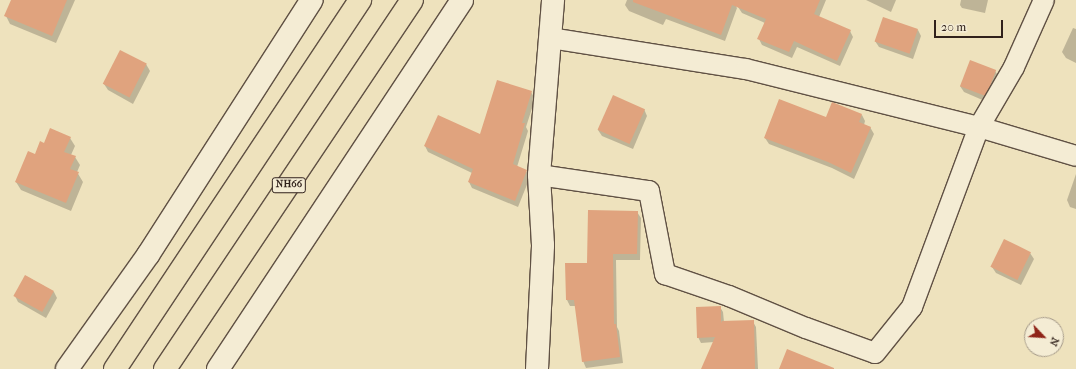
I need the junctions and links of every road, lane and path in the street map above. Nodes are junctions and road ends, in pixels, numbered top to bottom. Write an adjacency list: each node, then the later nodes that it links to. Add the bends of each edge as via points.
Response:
1 (312, 0): 11 (street, via 148,255)
2 (360, 0): 12 (highway)
3 (412, 0): 13 (highway, NH66)
4 (462, 0): 14 (street)
5 (553, 0): 7 (street)
6 (1044, 0): 8 (street, via 1014,67)
7 (550, 38): 8 (street, via 746,69); 10 (street)
8 (979, 127): 9 (street); 10 (street, via 912,307 875,353 665,274 649,191)
9 (1076, 156)
10 (539, 175): 15 (street, via 543,245)
11 (67, 369)
12 (115, 369)
13 (165, 369)
14 (218, 369)
15 (537, 369)

